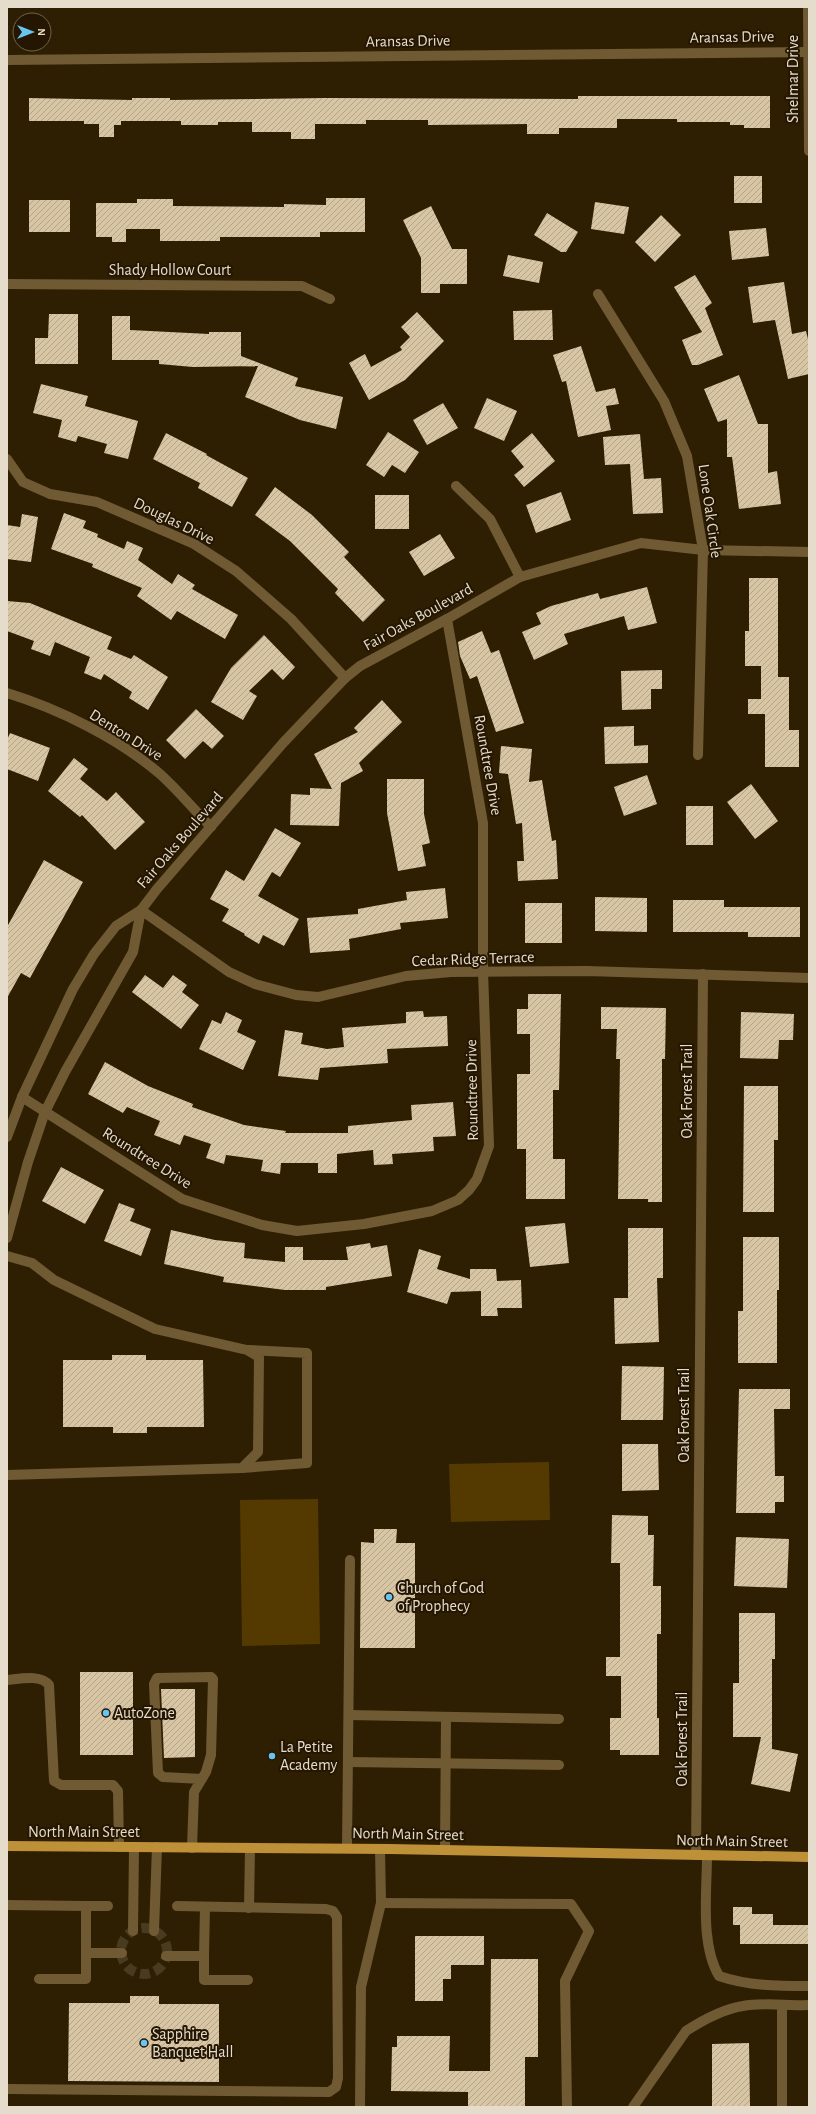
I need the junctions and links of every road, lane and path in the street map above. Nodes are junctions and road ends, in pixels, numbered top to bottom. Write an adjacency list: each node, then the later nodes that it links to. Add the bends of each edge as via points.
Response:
1 (808, 7): 2 (street, Shelmar Drive)
2 (809, 52): 3 (street, Aransas Drive); 4 (street, Shelmar Drive)
3 (7, 60)
4 (809, 151)
5 (7, 284): 7 (street, Shady Hollow Court, via 302,286)
6 (598, 294): 10 (street, Lone Oak Circle, via 664,401 687,456)
7 (330, 299)
8 (7, 459): 14 (street, Douglas Drive, via 23,482 50,494 97,502 194,544 236,571 291,618)
9 (456, 486): 12 (street, via 490,519)
10 (703, 550): 11 (street, Fair Oaks Boulevard); 12 (street, Fair Oaks Boulevard, via 641,543); 16 (street, Lone Oak Circle)
11 (809, 552)
12 (520, 577): 13 (street, Fair Oaks Boulevard)
13 (447, 619): 14 (street, Fair Oaks Boulevard, via 360,666); 19 (street, Roundtree Drive, via 483,823)
14 (345, 678): 17 (street, Fair Oaks Boulevard, via 283,743)
15 (7, 692): 17 (street, Denton Drive, via 42,704 121,746 160,774)
16 (698, 756)
17 (211, 827): 18 (street, Fair Oaks Boulevard, via 156,889)
18 (141, 910): 19 (street, Cedar Ridge Terrace, via 229,972 255,984 296,995 318,997 406,976); 22 (street, Fair Oaks Boulevard, via 116,926 94,954 73,989); 23 (street, Fair Oaks Boulevard, via 132,952)
19 (483, 971): 20 (street, Cedar Ridge Terrace); 23 (street, Roundtree Drive, via 489,1146 477,1180 469,1190 458,1200 432,1211 364,1224 297,1231 262,1225 182,1199)
20 (703, 974): 21 (street, Cedar Ridge Terrace); 48 (street, Oak Forest Trail)
21 (809, 978)
22 (22, 1097): 23 (street, Roundtree Drive); 24 (street, Fair Oaks Boulevard)
23 (45, 1112): 25 (street, Fair Oaks Boulevard)
24 (7, 1137)
25 (7, 1238)
26 (7, 1256): 27 (street, via 32,1263 54,1280 155,1329)
27 (247, 1350): 28 (street, via 258,1357 258,1452); 28 (street, via 306,1353 307,1463)
28 (242, 1468): 29 (street)
29 (7, 1475)
30 (350, 1560): 32 (street)
31 (7, 1680): 40 (street, via 39,1678 49,1684 53,1777 57,1784 61,1785 116,1787)
32 (348, 1715): 33 (street); 35 (street)
33 (446, 1717): 34 (street); 36 (street)
34 (559, 1719)
35 (348, 1762): 36 (street); 45 (street)
36 (444, 1764): 37 (street); 47 (street)
37 (559, 1765)
38 (202, 1779): 38 (street, via 210,1755 213,1680 211,1677 157,1678 154,1684 158,1773 163,1777); 43 (street, via 194,1792)
39 (7, 1846): 40 (main road, North Main Street)
40 (119, 1847): 41 (main road, North Main Street)
41 (134, 1847): 42 (main road, North Main Street); 58 (street)
42 (157, 1847): 43 (main road, North Main Street); 59 (street)
43 (192, 1848): 44 (main road, North Main Street)
44 (250, 1848): 45 (main road, North Main Street); 57 (street)
45 (347, 1848): 46 (main road, North Main Street)
46 (380, 1849): 47 (main road, North Main Street); 51 (street)
47 (445, 1850): 48 (main road, North Main Street)
48 (696, 1855): 49 (main road, North Main Street)
49 (707, 1855): 50 (main road, North Main Street); 66 (street, via 707,1947 719,1976 737,1982)
50 (809, 1857)
51 (381, 1903): 70 (street, via 361,1987); 71 (street, via 571,1904 589,1931 565,1981)
52 (7, 1905): 53 (street)
53 (86, 1906): 54 (street); 60 (street)
54 (108, 1906)
55 (177, 1906): 56 (street)
56 (205, 1907): 57 (street); 63 (street)
57 (249, 1908): 69 (street, via 326,1909 333,1911 337,1917 336,2087 329,2092)
58 (133, 1931)
59 (154, 1931)
60 (86, 1953): 61 (street); 64 (street, via 86,1979)
61 (122, 1953)
62 (166, 1956): 63 (street)
63 (204, 1956): 65 (street, via 204,1980)
64 (39, 1979)
65 (248, 1980)
66 (809, 1986)
67 (809, 2005): 68 (street)
68 (782, 2006): 72 (street, via 743,2006 719,2013 696,2024 686,2031); 73 (street)
69 (7, 2089)
70 (360, 2107)
71 (567, 2107)
72 (633, 2107)
73 (782, 2107)

